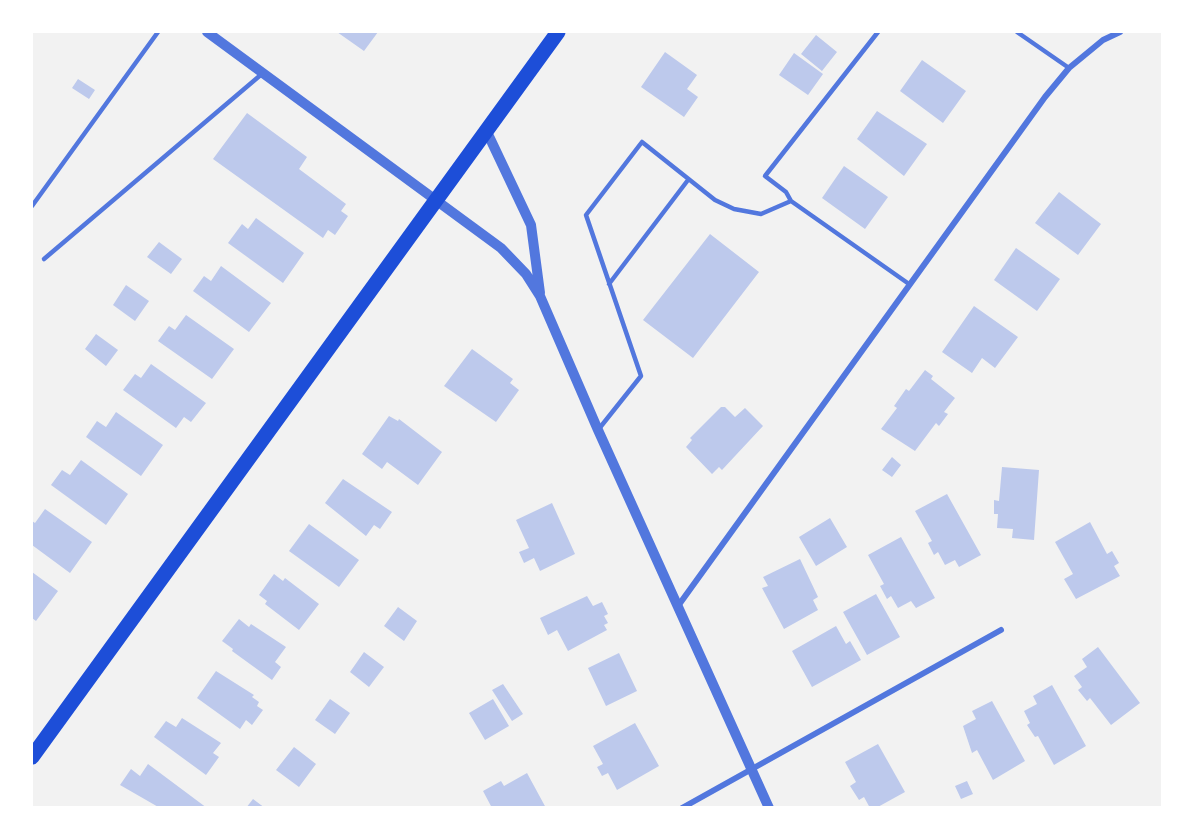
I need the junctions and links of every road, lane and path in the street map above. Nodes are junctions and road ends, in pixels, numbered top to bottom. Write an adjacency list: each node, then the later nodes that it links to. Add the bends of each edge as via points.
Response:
1 (158, 32): 13 (lane)
2 (207, 32): 8 (street)
3 (558, 32): 9 (main road)
4 (878, 32): 12 (lane, via 765,176 786,192)
5 (1017, 32): 7 (lane)
6 (1120, 32): 7 (street, via 1103,40)
7 (1069, 68): 16 (street)
8 (263, 73): 11 (street); 14 (lane)
9 (486, 130): 11 (main road); 17 (street, via 531,225)
10 (688, 180): 12 (lane, via 734,209 761,214); 15 (lane); 15 (lane, via 642,142 586,215)
11 (436, 201): 17 (street, via 515,260); 21 (main road)
12 (790, 201): 16 (lane)
13 (32, 206)
14 (44, 259)
15 (609, 284): 18 (lane, via 641,376)
16 (909, 285): 19 (street)
17 (540, 296): 18 (street)
18 (598, 430): 19 (street)
19 (677, 606): 22 (street)
20 (1001, 630): 22 (street)
21 (32, 757)
22 (752, 768): 23 (street); 24 (street)
23 (682, 807)
24 (769, 807)

